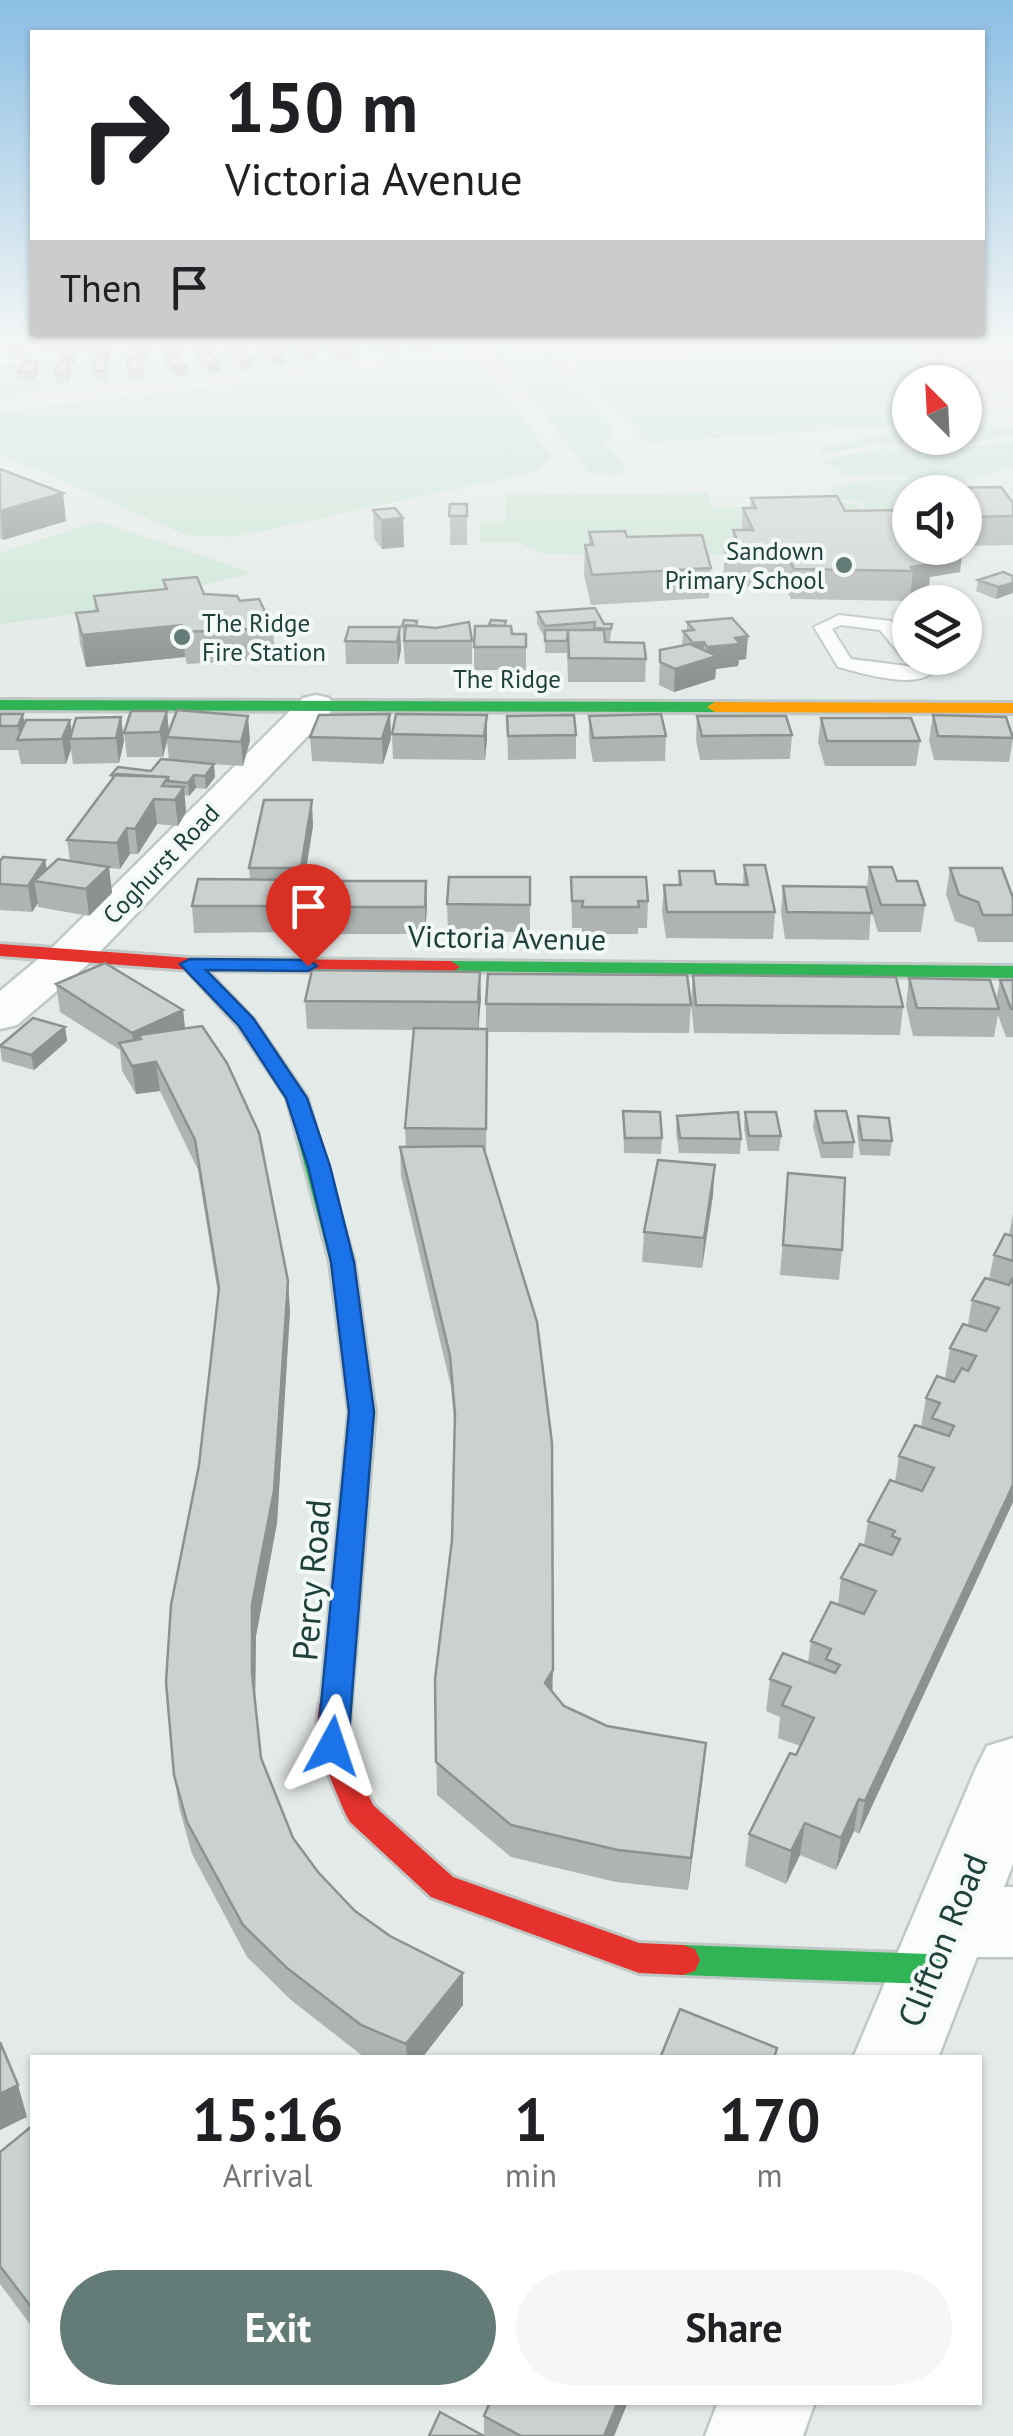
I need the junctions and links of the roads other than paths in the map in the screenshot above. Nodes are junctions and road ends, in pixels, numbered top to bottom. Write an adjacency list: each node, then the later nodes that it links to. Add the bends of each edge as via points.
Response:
1 (915, 662): 1 (lane, via 870,670 844,662 822,626 839,620 884,625)
2 (922, 675): 5 (lane)
3 (0, 705): 4 (street, The Ridge)
4 (316, 706): 5 (street, The Ridge); 8 (street, Coghurst Road)
5 (940, 706): 6 (street, The Ridge)
6 (1013, 708)
7 (0, 950): 8 (street, Victoria Avenue)
8 (70, 956): 9 (street, Victoria Avenue); 11 (street, Coghurst Road)
9 (190, 964): 10 (street, Victoria Avenue); 13 (street, Percy Road, via 246,1022 296,1098 342,1262 362,1412 332,1746 360,1813 442,1887 639,1958)
10 (1013, 972)
11 (0, 1016)
12 (1013, 1768): 13 (street, Clifton Road)
13 (963, 1937): 14 (street, Clifton Road)
14 (897, 2055)
15 (766, 2405): 16 (street)
16 (754, 2436)

